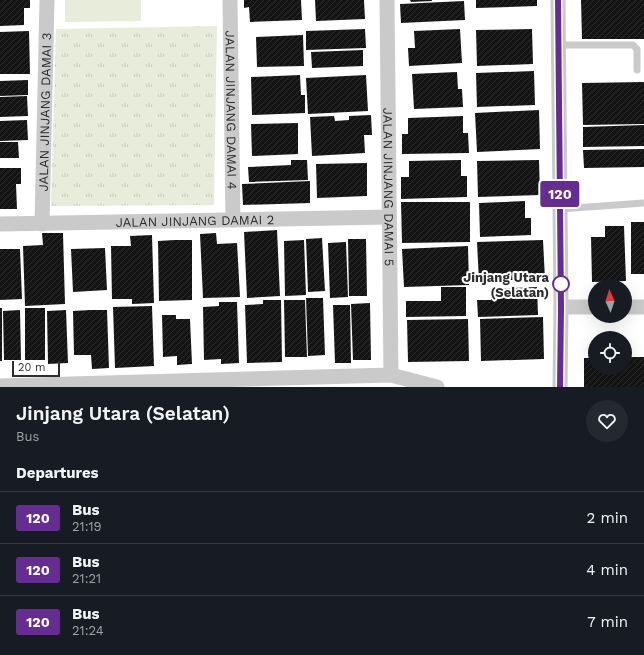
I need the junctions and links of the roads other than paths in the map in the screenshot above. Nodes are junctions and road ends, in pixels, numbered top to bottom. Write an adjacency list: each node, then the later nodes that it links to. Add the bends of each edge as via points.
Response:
1 (47, 0): 12 (street, JALAN JINJANG DAMAI 3)
2 (230, 0): 10 (street, JALAN JINJANG DAMAI 4)
3 (387, 0): 9 (street, JALAN JINJANG DAMAI 5)
4 (558, 0): 5 (street)
5 (558, 45): 6 (lane, via 633,45 637,49); 8 (street)
6 (637, 70)
7 (644, 203): 8 (lane)
8 (560, 210): 16 (street)
9 (389, 217): 10 (street, JALAN JINJANG DAMAI 2); 17 (street, JALAN JINJANG DAMAI 5)
10 (233, 220): 12 (street, JALAN JINJANG DAMAI 2)
11 (0, 224): 12 (street, JALAN JINJANG DAMAI 2)
12 (42, 224)
13 (588, 307): 16 (street)
14 (632, 307): 15 (street)
15 (644, 307)
16 (561, 308): 20 (street)
17 (391, 375): 18 (street); 19 (street)
18 (0, 386)
19 (437, 387)
20 (560, 387)

